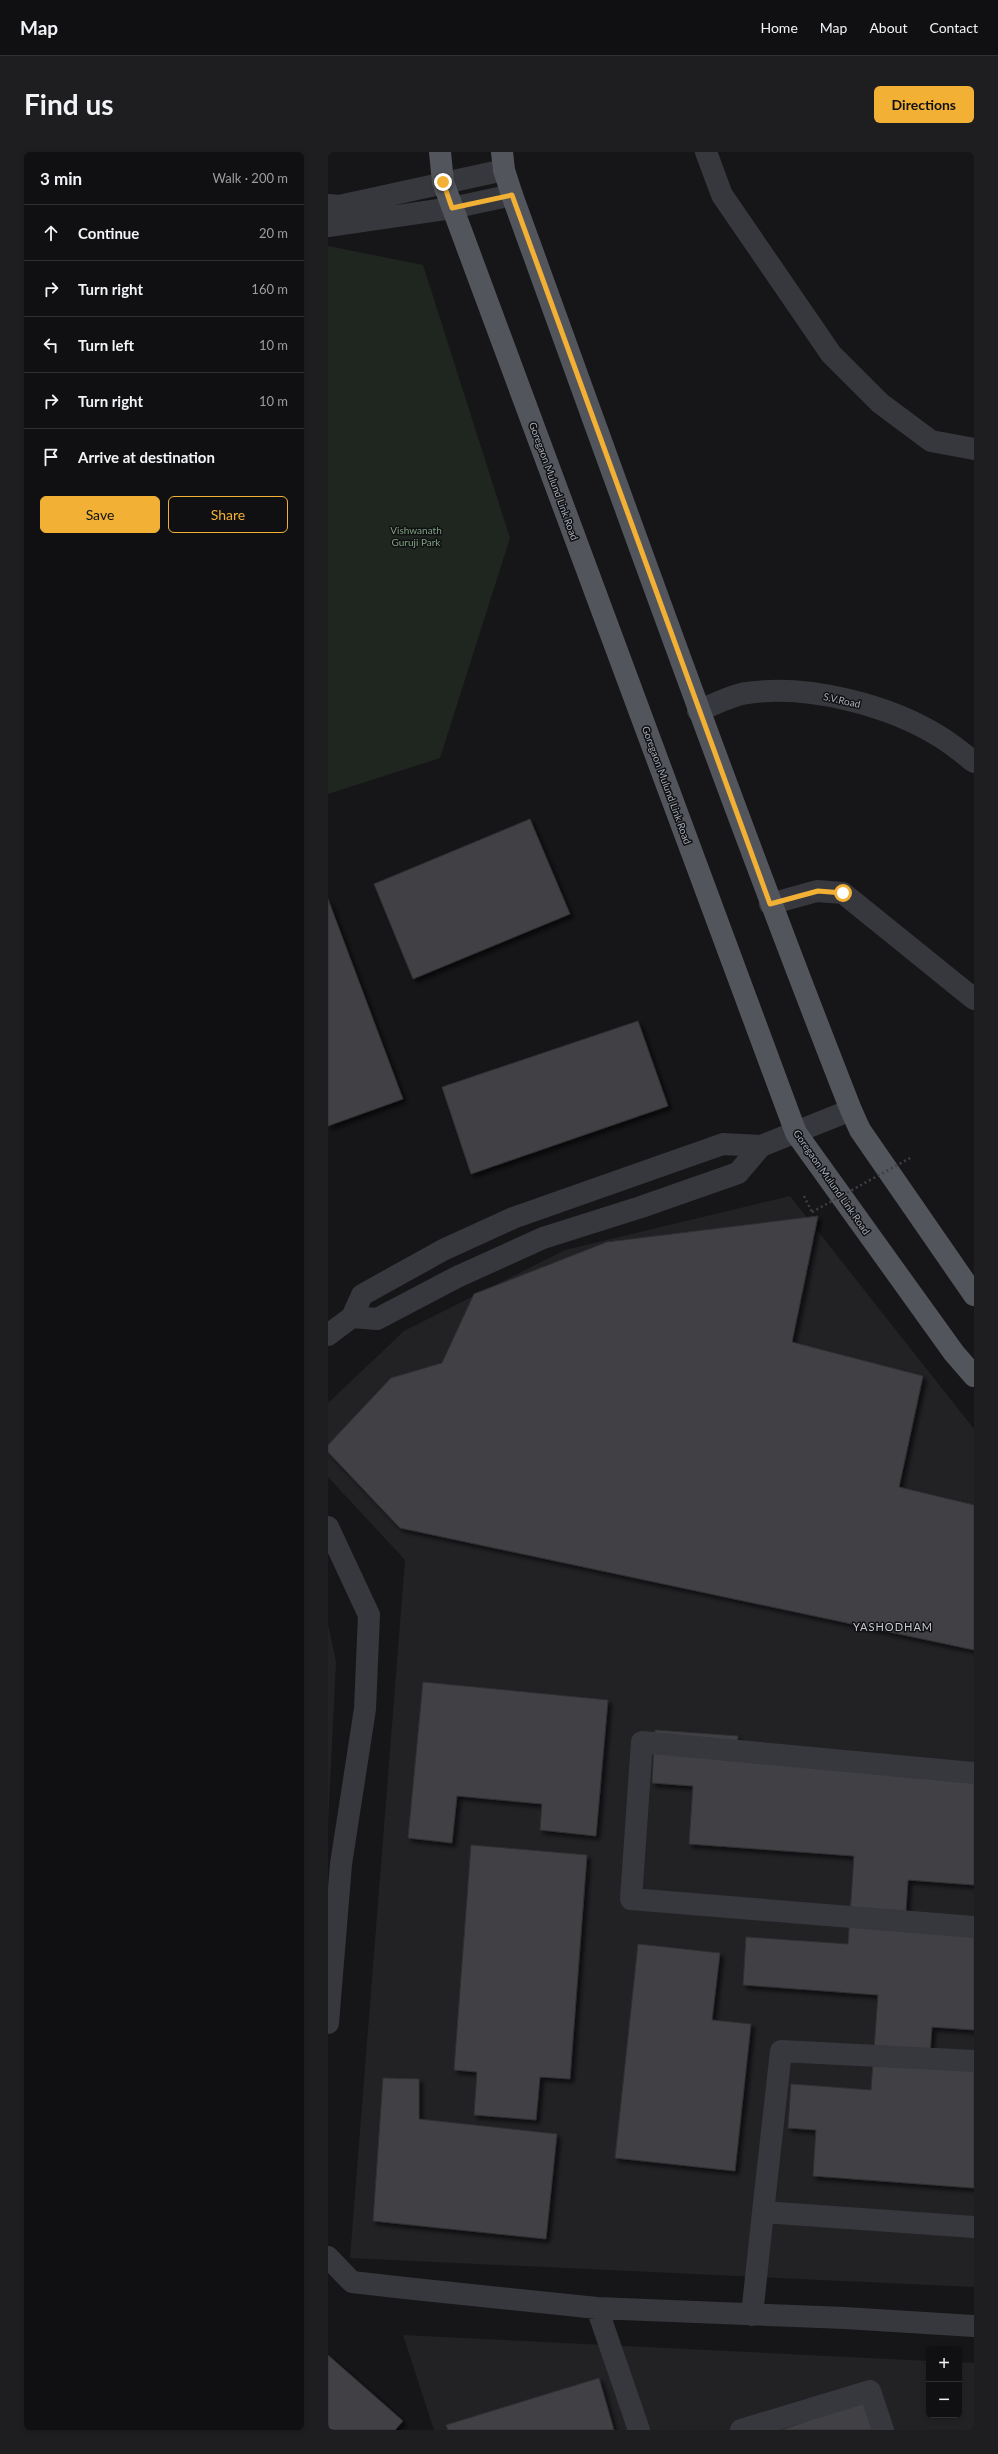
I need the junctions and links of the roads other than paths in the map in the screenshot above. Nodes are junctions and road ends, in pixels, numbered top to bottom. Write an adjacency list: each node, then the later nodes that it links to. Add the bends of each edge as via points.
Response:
1 (440, 152): 4 (main road, Goregaon Mulund Link Road)
2 (706, 152): 9 (street, via 722,195 831,354 880,403 931,441)
3 (503, 161): 4 (street); 5 (main road)
4 (443, 182): 6 (street, via 339,206); 7 (main road, Goregaon Mulund Link Road)
5 (512, 195): 7 (street); 10 (main road)
6 (328, 205)
7 (452, 208): 8 (street); 15 (main road, Goregaon Mulund Link Road)
8 (328, 226)
9 (974, 450)
10 (698, 711): 11 (street, S.V.Road, via 745,693 801,690 878,708 942,738); 12 (main road)
11 (974, 762)
12 (770, 904): 13 (street, via 818,891 843,893); 14 (main road)
13 (974, 999)
14 (852, 1110): 15 (street); 21 (main road, via 860,1130)
15 (796, 1133): 16 (street); 23 (main road, Goregaon Mulund Link Road, via 954,1353)
16 (761, 1146): 17 (street, via 723,1144); 18 (street, via 738,1173)
17 (701, 1152): 18 (street); 19 (street, via 513,1218)
18 (711, 1182): 20 (street, via 543,1238)
19 (443, 1250): 20 (street); 22 (street, via 362,1296)
20 (456, 1277): 22 (street, via 377,1319)
21 (974, 1295)
22 (335, 1326)
23 (974, 1376)
24 (328, 1527): 27 (street, via 369,1615 365,1709 341,1864)
25 (974, 1773): 26 (street, via 642,1742 631,1899)
26 (974, 1927)
27 (328, 2023)
28 (974, 2061): 29 (street, via 781,2051)
29 (763, 2212): 30 (street); 33 (street)
30 (974, 2227)
31 (333, 2271): 32 (street, via 352,2282)
32 (597, 2308): 33 (street); 35 (street)
33 (752, 2314): 34 (street)
34 (974, 2326)
35 (638, 2430)
36 (741, 2430): 37 (street, via 870,2391)
37 (883, 2430)

